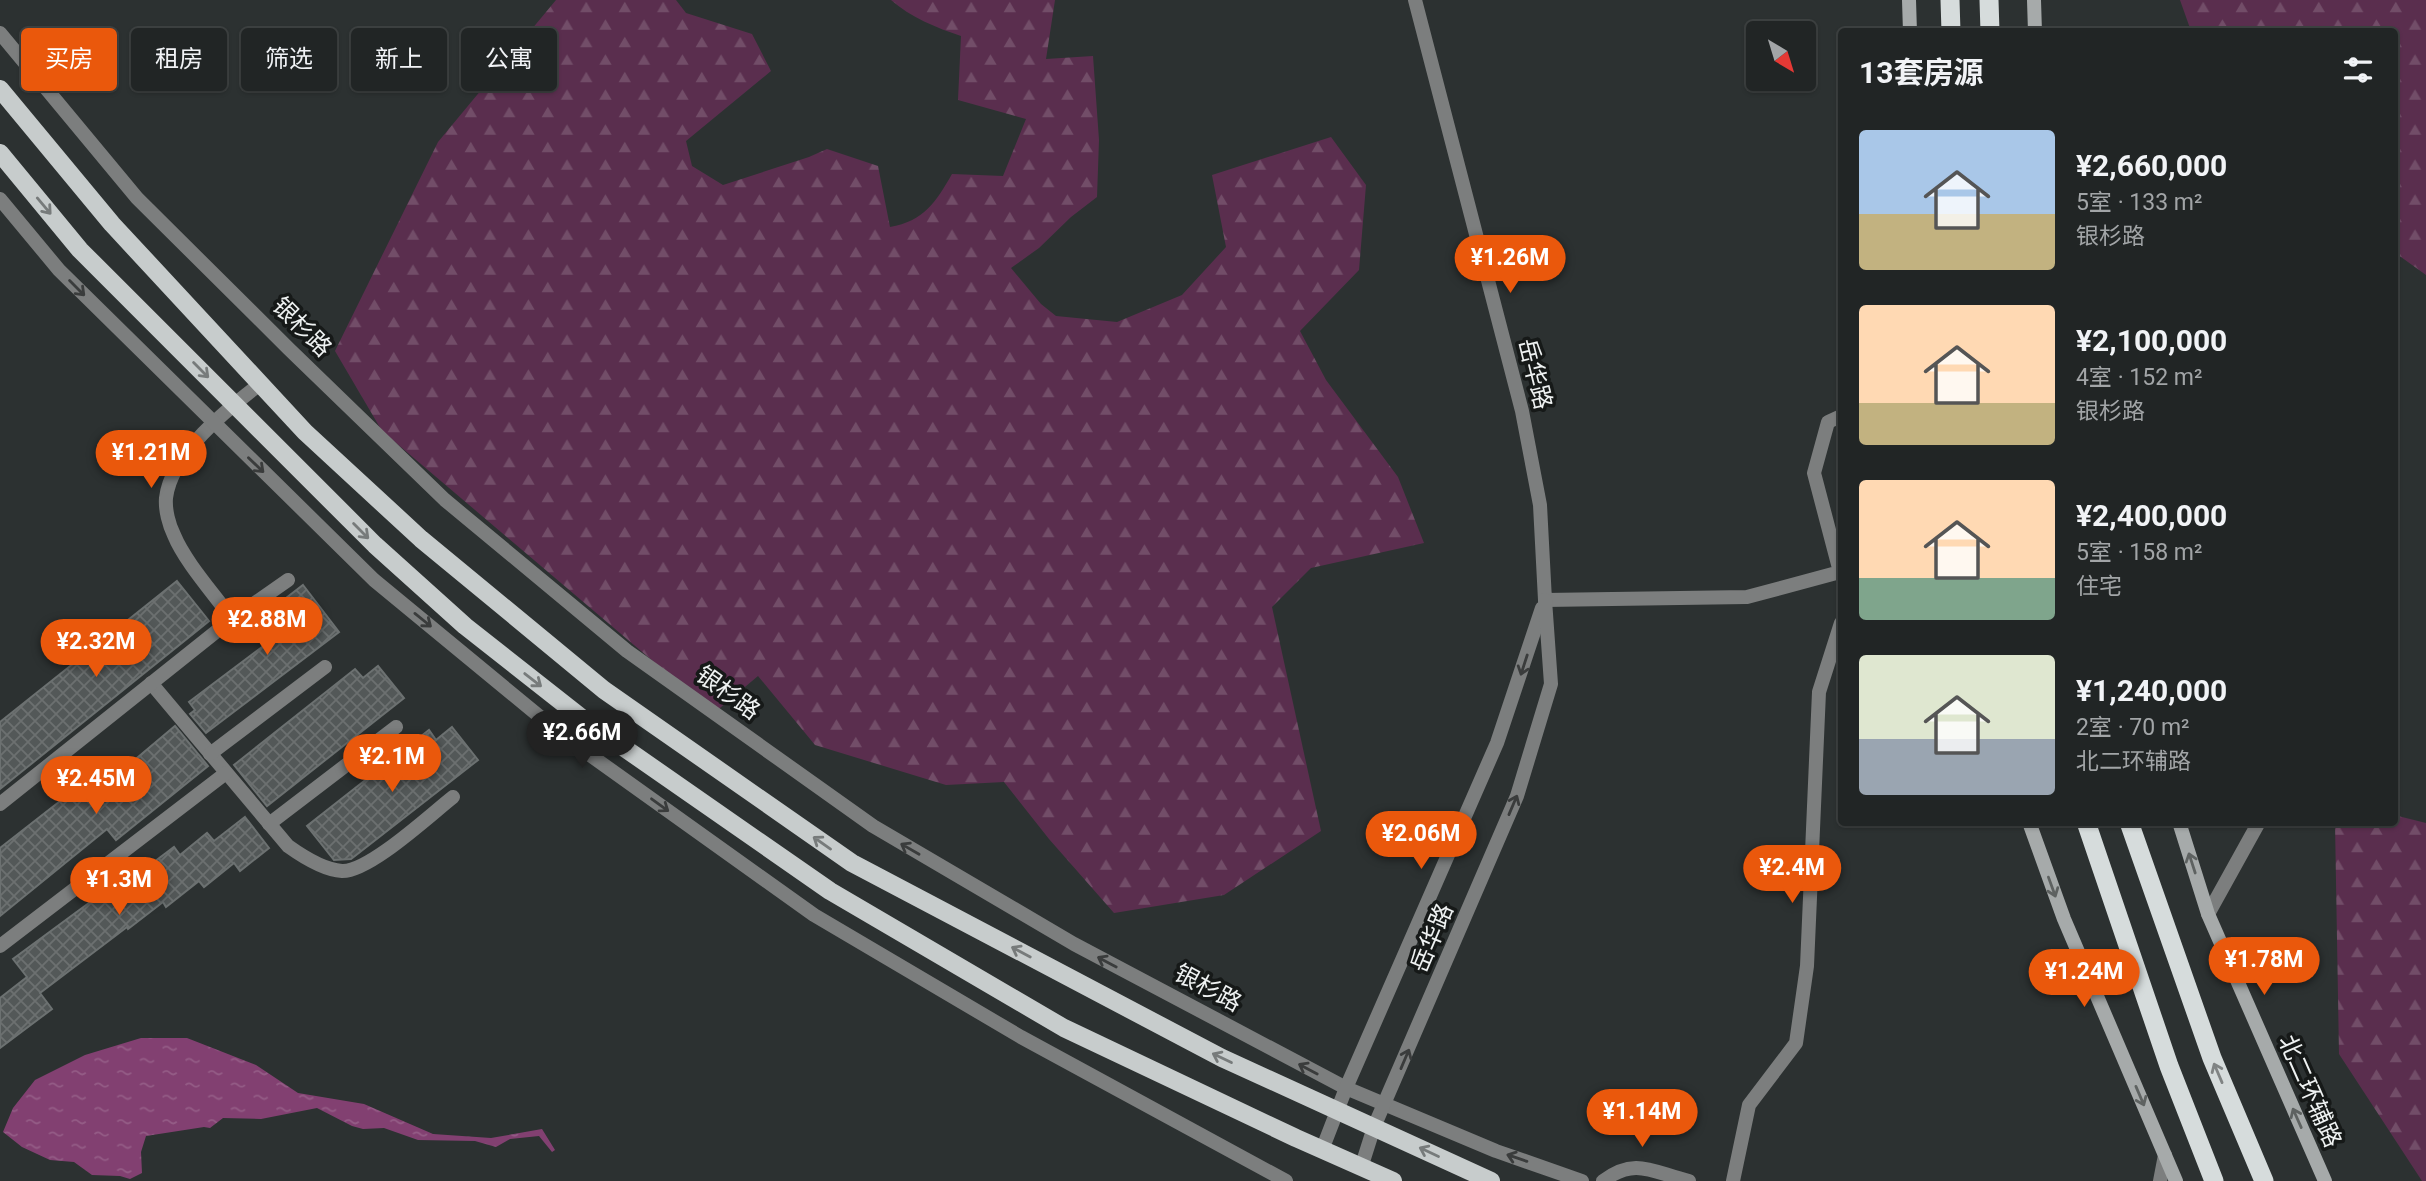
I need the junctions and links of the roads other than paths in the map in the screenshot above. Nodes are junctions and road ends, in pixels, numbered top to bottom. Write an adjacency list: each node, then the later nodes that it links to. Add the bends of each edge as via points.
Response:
1 (1415, 0): 21 (street, 岳华路, via 1522,411 1540,505)
2 (1909, 0): 6 (main road)
3 (1950, 0): 7 (highway)
4 (1989, 0): 8 (highway)
5 (2034, 0): 9 (main road)
6 (1910, 28)
7 (1951, 28)
8 (1990, 28)
9 (2035, 28)
10 (0, 33): 39 (street, 银杉路, one-way to 10, via 1074,944 873,826 627,651 445,500 289,349 137,198)
11 (0, 89): 14 (main road, via 112,224)
12 (0, 153): 15 (main road, one-way to 15, via 80,250)
13 (0, 199): 17 (street, one-way to 17, via 59,270)
14 (260, 384): 15 (street); 41 (main road, one-way to 14, via 1222,1058 852,863 604,690 421,538 305,432)
15 (235, 404): 17 (street); 43 (main road, one-way to 43, via 375,545 465,626 587,722 830,891 1064,1028)
16 (1838, 417): 18 (street, via 1828,422 1814,473)
17 (214, 424): 22 (street, via 188,451 166,498 174,536); 46 (street, one-way to 46, via 374,580 541,718 814,915 1021,1037)
18 (1838, 566)
19 (1838, 574): 21 (street, via 1747,597)
20 (288, 580): 22 (street)
21 (1545, 600): 39 (street, 岳华路, one-way to 39, via 1497,743); 40 (street, 岳华路, one-way to 21, via 1517,796 1535,742 1551,684)
22 (232, 620): 25 (street)
23 (1838, 633): 52 (street, via 1819,692 1807,966 1796,1043 1749,1105)
24 (325, 667): 27 (street)
25 (151, 683): 27 (street); 30 (street)
26 (396, 727): 31 (street)
27 (210, 754): 28 (street)
28 (226, 773): 31 (street); 38 (street)
29 (453, 797): 31 (street, via 353,870 338,871 303,856)
30 (0, 803)
31 (269, 824)
32 (2030, 826): 44 (main road, one-way to 44, via 2064,919)
33 (2087, 826): 55 (highway, via 2169,1066)
34 (2130, 826): 56 (highway, one-way to 34, via 2212,1058)
35 (2180, 826): 37 (main road, 北二环辅路, one-way to 35)
36 (2257, 826): 37 (street)
37 (2208, 914): 57 (main road, 北二环辅路, one-way to 37)
38 (0, 946)
39 (1346, 1088): 40 (street, 银杉路); 41 (street, 岳华路)
40 (1384, 1104): 42 (street, 岳华路); 49 (street, 银杉路, one-way to 40)
41 (1336, 1111): 42 (main road); 43 (street, 岳华路)
42 (1374, 1127): 45 (street, 岳华路); 48 (main road, one-way to 42)
43 (1321, 1150): 45 (main road)
44 (2165, 1155): 53 (street); 54 (main road)
45 (1361, 1168): 47 (main road)
46 (1286, 1181)
47 (1393, 1181)
48 (1491, 1181)
49 (1582, 1181)
50 (1603, 1181): 51 (street, via 1615,1172 1643,1167)
51 (1689, 1181)
52 (1733, 1181)
53 (2160, 1181)
54 (2176, 1181)
55 (2214, 1181)
56 (2264, 1181)
57 (2325, 1181)

